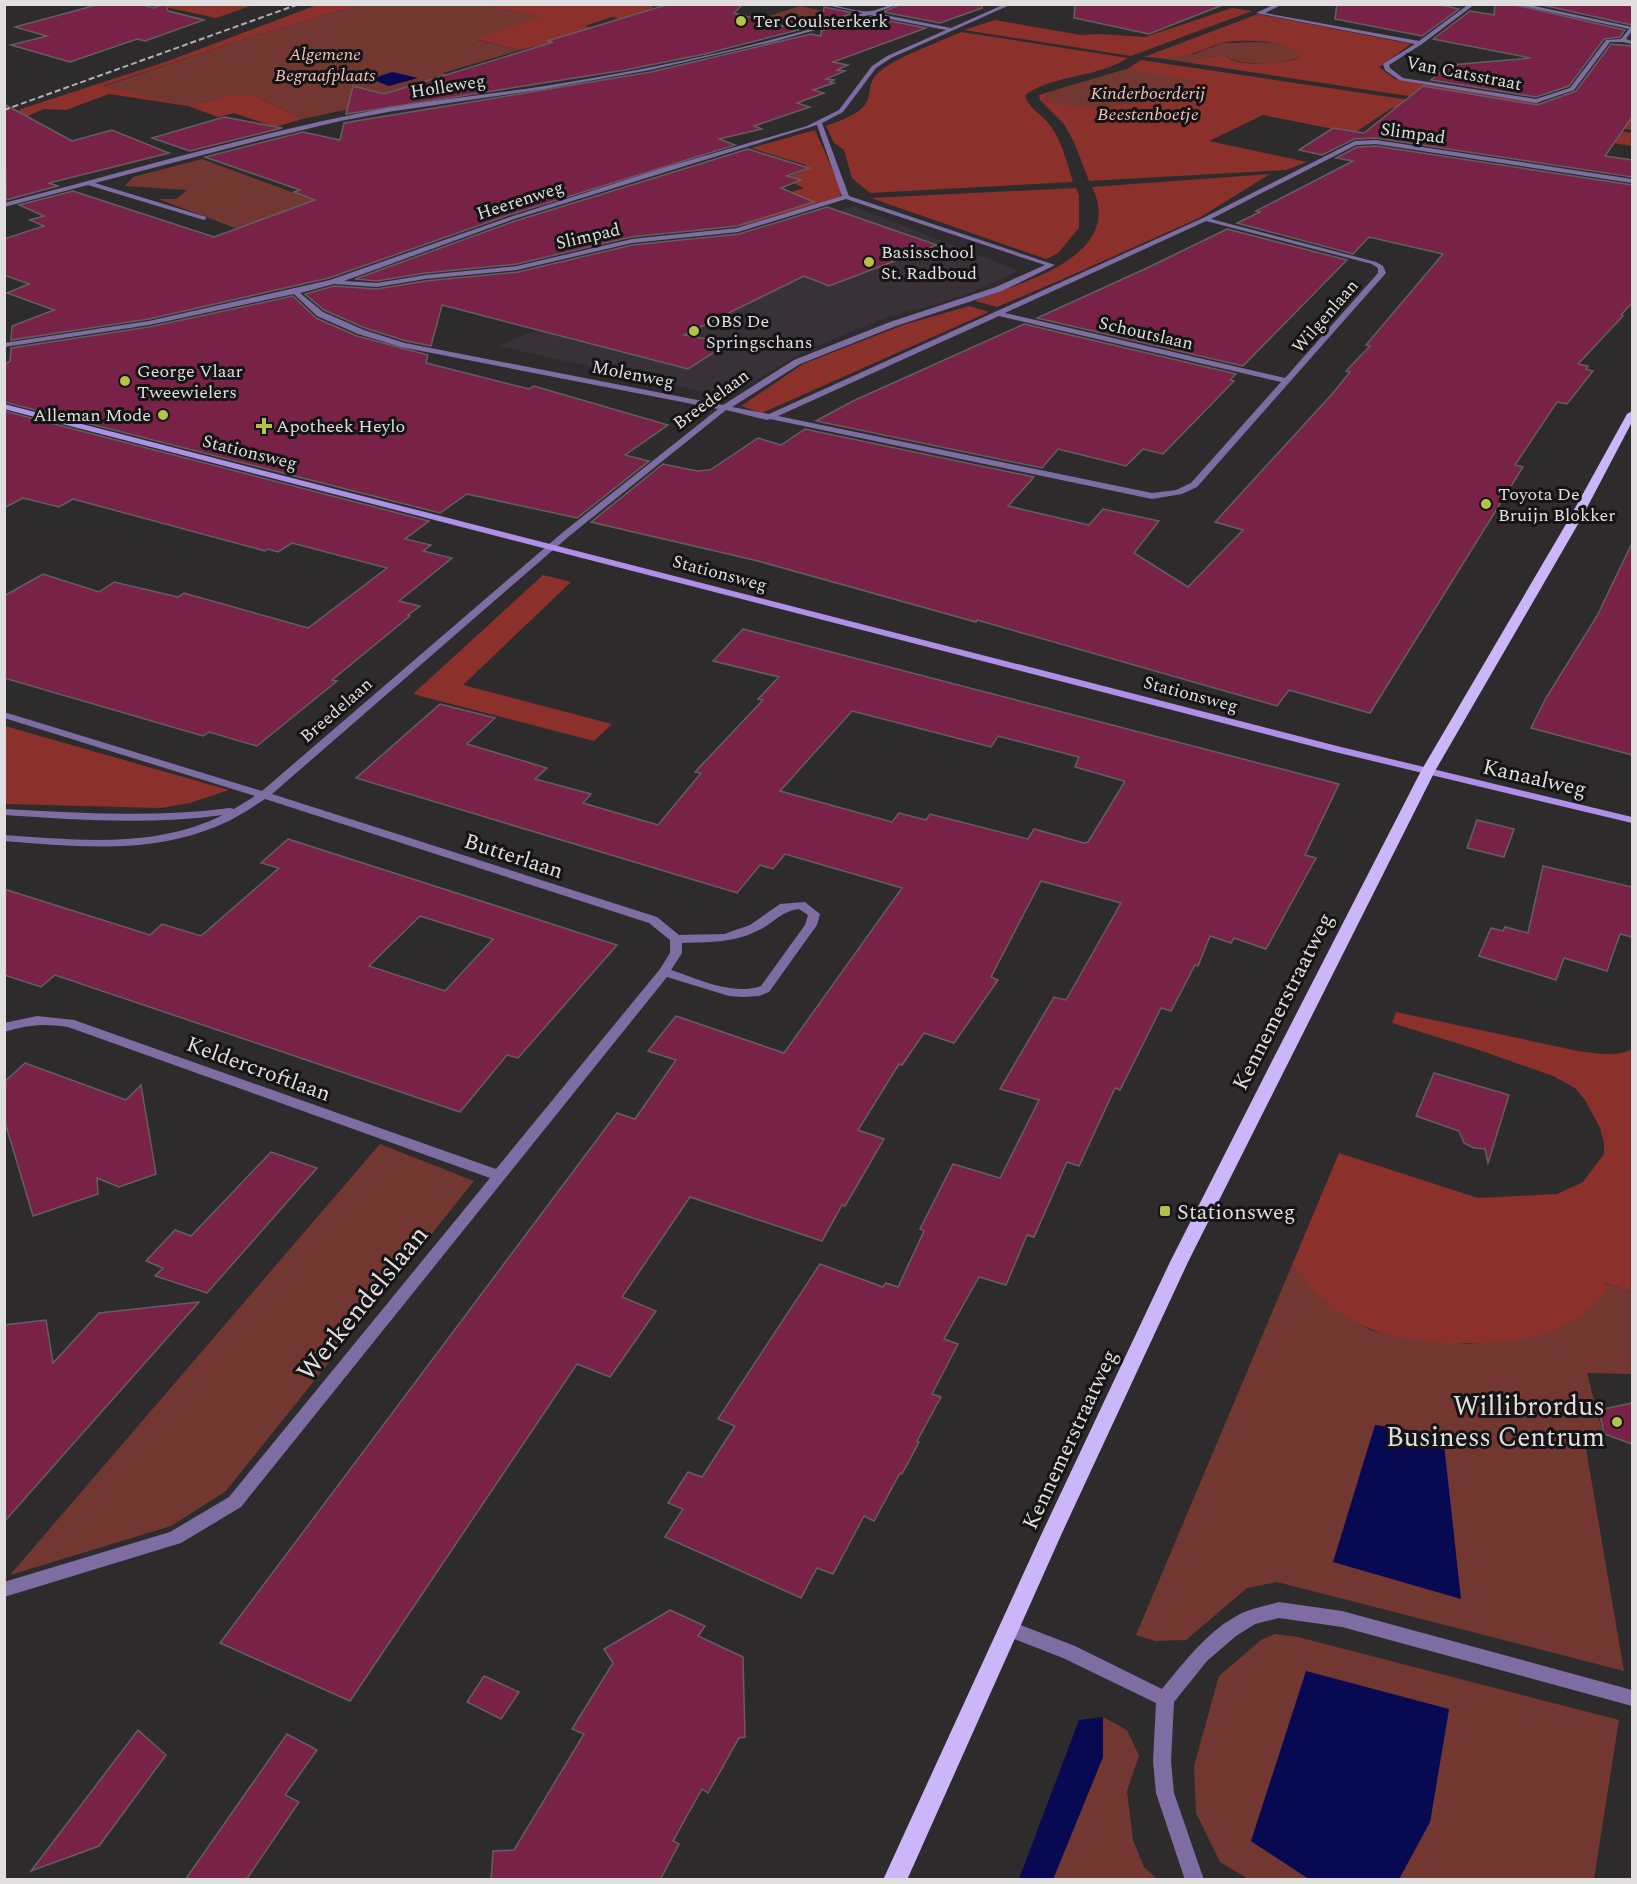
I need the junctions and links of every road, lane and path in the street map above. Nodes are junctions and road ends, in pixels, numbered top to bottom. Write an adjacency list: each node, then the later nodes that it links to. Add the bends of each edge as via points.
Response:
1 (823, 4): 9 (street)
2 (897, 4): 9 (street, Holleweg)
3 (1010, 4): 10 (street, Heerenweg)
4 (1281, 4): 12 (street, via 1259,12)
5 (1473, 4): 12 (street, Van Catsstraat)
6 (1515, 4): 8 (street)
7 (1565, 8): 8 (street)
8 (1558, 12): 11 (street, via 1632,28)
9 (867, 14): 10 (street); 16 (street, Holleweg, via 664,65 332,122)
10 (951, 29): 14 (street, Heerenweg, via 874,67 842,111)
11 (1623, 40): 12 (street, Van Catsstraat, via 1608,41 1572,89 1536,102 1401,79 1387,69 1386,64); 13 (street)
12 (1420, 43)
13 (1632, 43)
14 (819, 123): 17 (street); 21 (street, Heerenweg, via 512,218)
15 (1632, 181): 20 (street, Slimpad, via 1376,142 1355,143)
16 (88, 184): 18 (street, Holleweg); 19 (street)
17 (846, 197): 21 (street, Slimpad, via 738,230 632,241 517,268 377,285); 27 (street, Breedelaan, via 1051,266 999,289 893,324 797,362)
18 (4, 206)
19 (204, 218)
20 (1206, 219): 23 (street); 25 (street, Wilgenlaan, via 1381,267 1382,273)
21 (333, 282): 22 (street, Heerenweg)
22 (295, 292): 24 (street, Heerenweg, via 139,324); 27 (street, Molenweg, via 320,314 404,345)
23 (997, 313): 25 (street, Schoutslaan); 29 (street)
24 (4, 345)
25 (1288, 381): 30 (street, Wilgenlaan, via 1194,485 1186,491)
26 (4, 406): 31 (street, Stationsweg)
27 (724, 408): 29 (street, Molenweg); 31 (street, Breedelaan)
28 (1632, 414): 33 (main road, Kennemerstraatweg)
29 (767, 418): 30 (street, Molenweg)
30 (1152, 496)
31 (553, 546): 33 (street, Stationsweg, via 866,630); 34 (street, Breedelaan)
32 (4, 715): 34 (street, Butterlaan)
33 (1428, 771): 37 (street, Kanaalweg); 44 (main road, Kennemerstraatweg, via 1179,1262)
34 (264, 795): 35 (street, Breedelaan); 39 (street, Butterlaan, via 653,920)
35 (240, 809): 36 (street, Breedelaan, via 193,816 100,818); 38 (street, Breedelaan, via 212,825 152,842 88,844)
36 (4, 812)
37 (1632, 820)
38 (4, 838)
39 (676, 939): 40 (street, Werkendelslaan, via 676,953); 40 (street, via 726,938 754,928 784,907 801,905 814,914 811,925 772,980 755,994 736,994)
40 (664, 972): 42 (street, Werkendelslaan)
41 (4, 1028): 42 (street, Keldercroftlaan, via 19,1021 45,1019 70,1023)
42 (497, 1175): 43 (street, Werkendelslaan, via 235,1502 175,1538)
43 (4, 1590)
44 (1010, 1629): 46 (street, via 1069,1652); 47 (main road, Kennemerstraatweg)
45 (1632, 1698): 46 (street, via 1342,1619 1279,1610 1251,1617 1230,1630 1201,1655)
46 (1165, 1699): 48 (street, via 1165,1793)
47 (895, 1880)
48 (1195, 1880)

